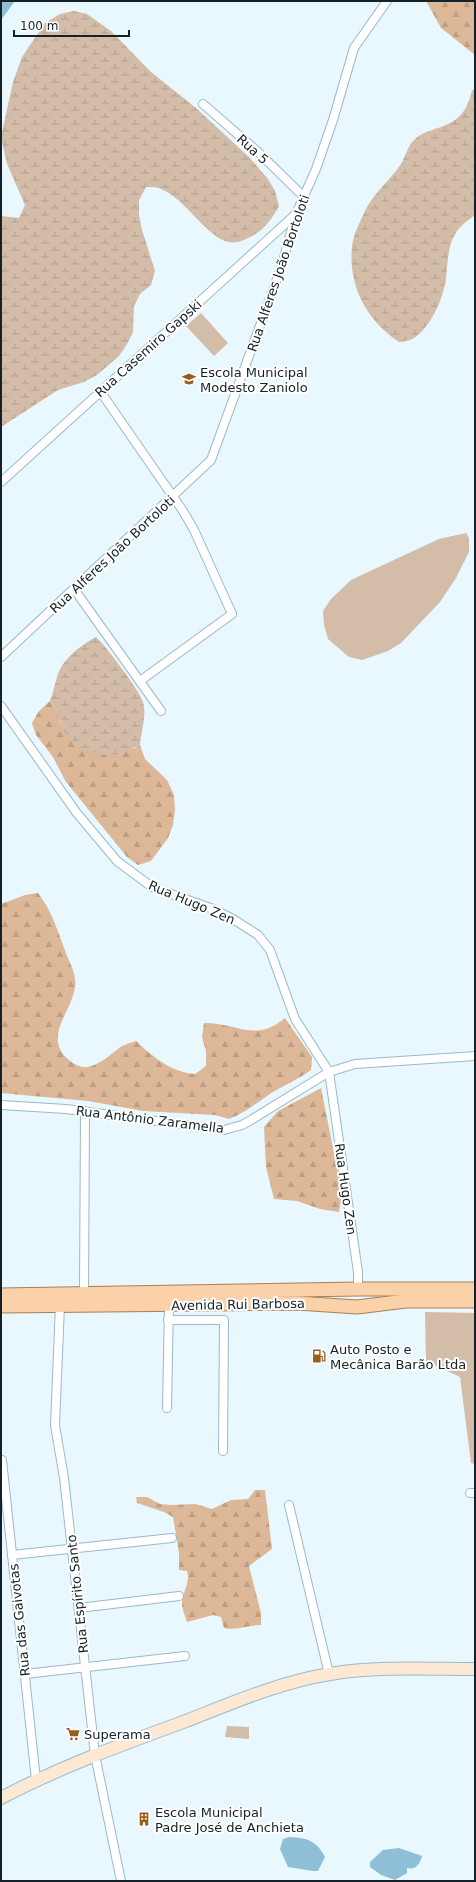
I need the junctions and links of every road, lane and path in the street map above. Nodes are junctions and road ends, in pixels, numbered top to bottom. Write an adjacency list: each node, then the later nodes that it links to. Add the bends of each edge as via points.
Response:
1 (387, 1): 3 (street, Rua Alferes João Bortoloti, via 354,48 333,120 316,169)
2 (203, 104): 3 (street, Rua 5)
3 (303, 196): 4 (street, Rua Alferes João Bortoloti)
4 (296, 214): 5 (street, Rua Casemiro Gapski); 7 (street, Rua Alferes João Bortoloti, via 281,268 215,453 206,466)
5 (100, 391): 6 (street, Rua Casemiro Gapski); 7 (street)
6 (1, 482)
7 (174, 496): 8 (street, Rua Alferes João Bortoloti); 10 (street, via 194,530 232,614)
8 (74, 589): 9 (street, Rua Alferes João Bortoloti); 10 (street)
9 (1, 656)
10 (140, 681): 12 (street)
11 (1, 706): 14 (street, Rua Hugo Zen, via 76,812 117,861 152,887 222,913 247,927 266,943 295,1019)
12 (161, 710)
13 (475, 1056): 14 (street, Rua Antônio Zaramella, via 355,1064)
14 (329, 1072): 16 (street, Rua Antônio Zaramella, via 242,1125 224,1130); 17 (street, Rua Hugo Zen)
15 (1, 1105): 16 (street, Rua Antônio Zaramella)
16 (86, 1112): 19 (street)
17 (360, 1289): 18 (main road, Avenida Rui Barbosa); 19 (main road, Avenida Rui Barbosa); 25 (main road, via 367,1293 368,1300)
18 (475, 1289)
19 (84, 1293): 20 (main road, Avenida Rui Barbosa)
20 (1, 1295)
21 (475, 1301): 25 (main road, Avenida Rui Barbosa, via 406,1301)
22 (169, 1304): 23 (main road, Avenida Rui Barbosa); 25 (main road, Avenida Rui Barbosa, via 318,1303); 26 (street)
23 (60, 1305): 24 (main road, Avenida Rui Barbosa); 32 (street, Rua Espírito Santo, via 56,1425)
24 (1, 1306)
25 (359, 1306)
26 (168, 1320): 27 (street); 28 (street, via 224,1320)
27 (167, 1408)
28 (223, 1451)
29 (2, 1460): 33 (street, Rua das Gaivotas)
30 (290, 1505): 40 (street)
31 (172, 1538): 32 (street)
32 (72, 1548): 33 (street); 35 (street, Rua Espírito Santo)
33 (12, 1555): 39 (street, Rua das Gaivotas)
34 (179, 1596): 35 (street)
35 (79, 1608): 37 (street, Rua Espírito Santo)
36 (185, 1656): 37 (street)
37 (85, 1667): 39 (street); 41 (street, Rua Espírito Santo)
38 (475, 1669): 40 (street, via 372,1670)
39 (25, 1674): 42 (street, Rua das Gaivotas)
40 (329, 1674): 41 (street, via 276,1687)
41 (95, 1755): 42 (street); 44 (street, Rua Espírito Santo)
42 (36, 1780): 43 (street)
43 (1, 1798)
44 (121, 1881)

